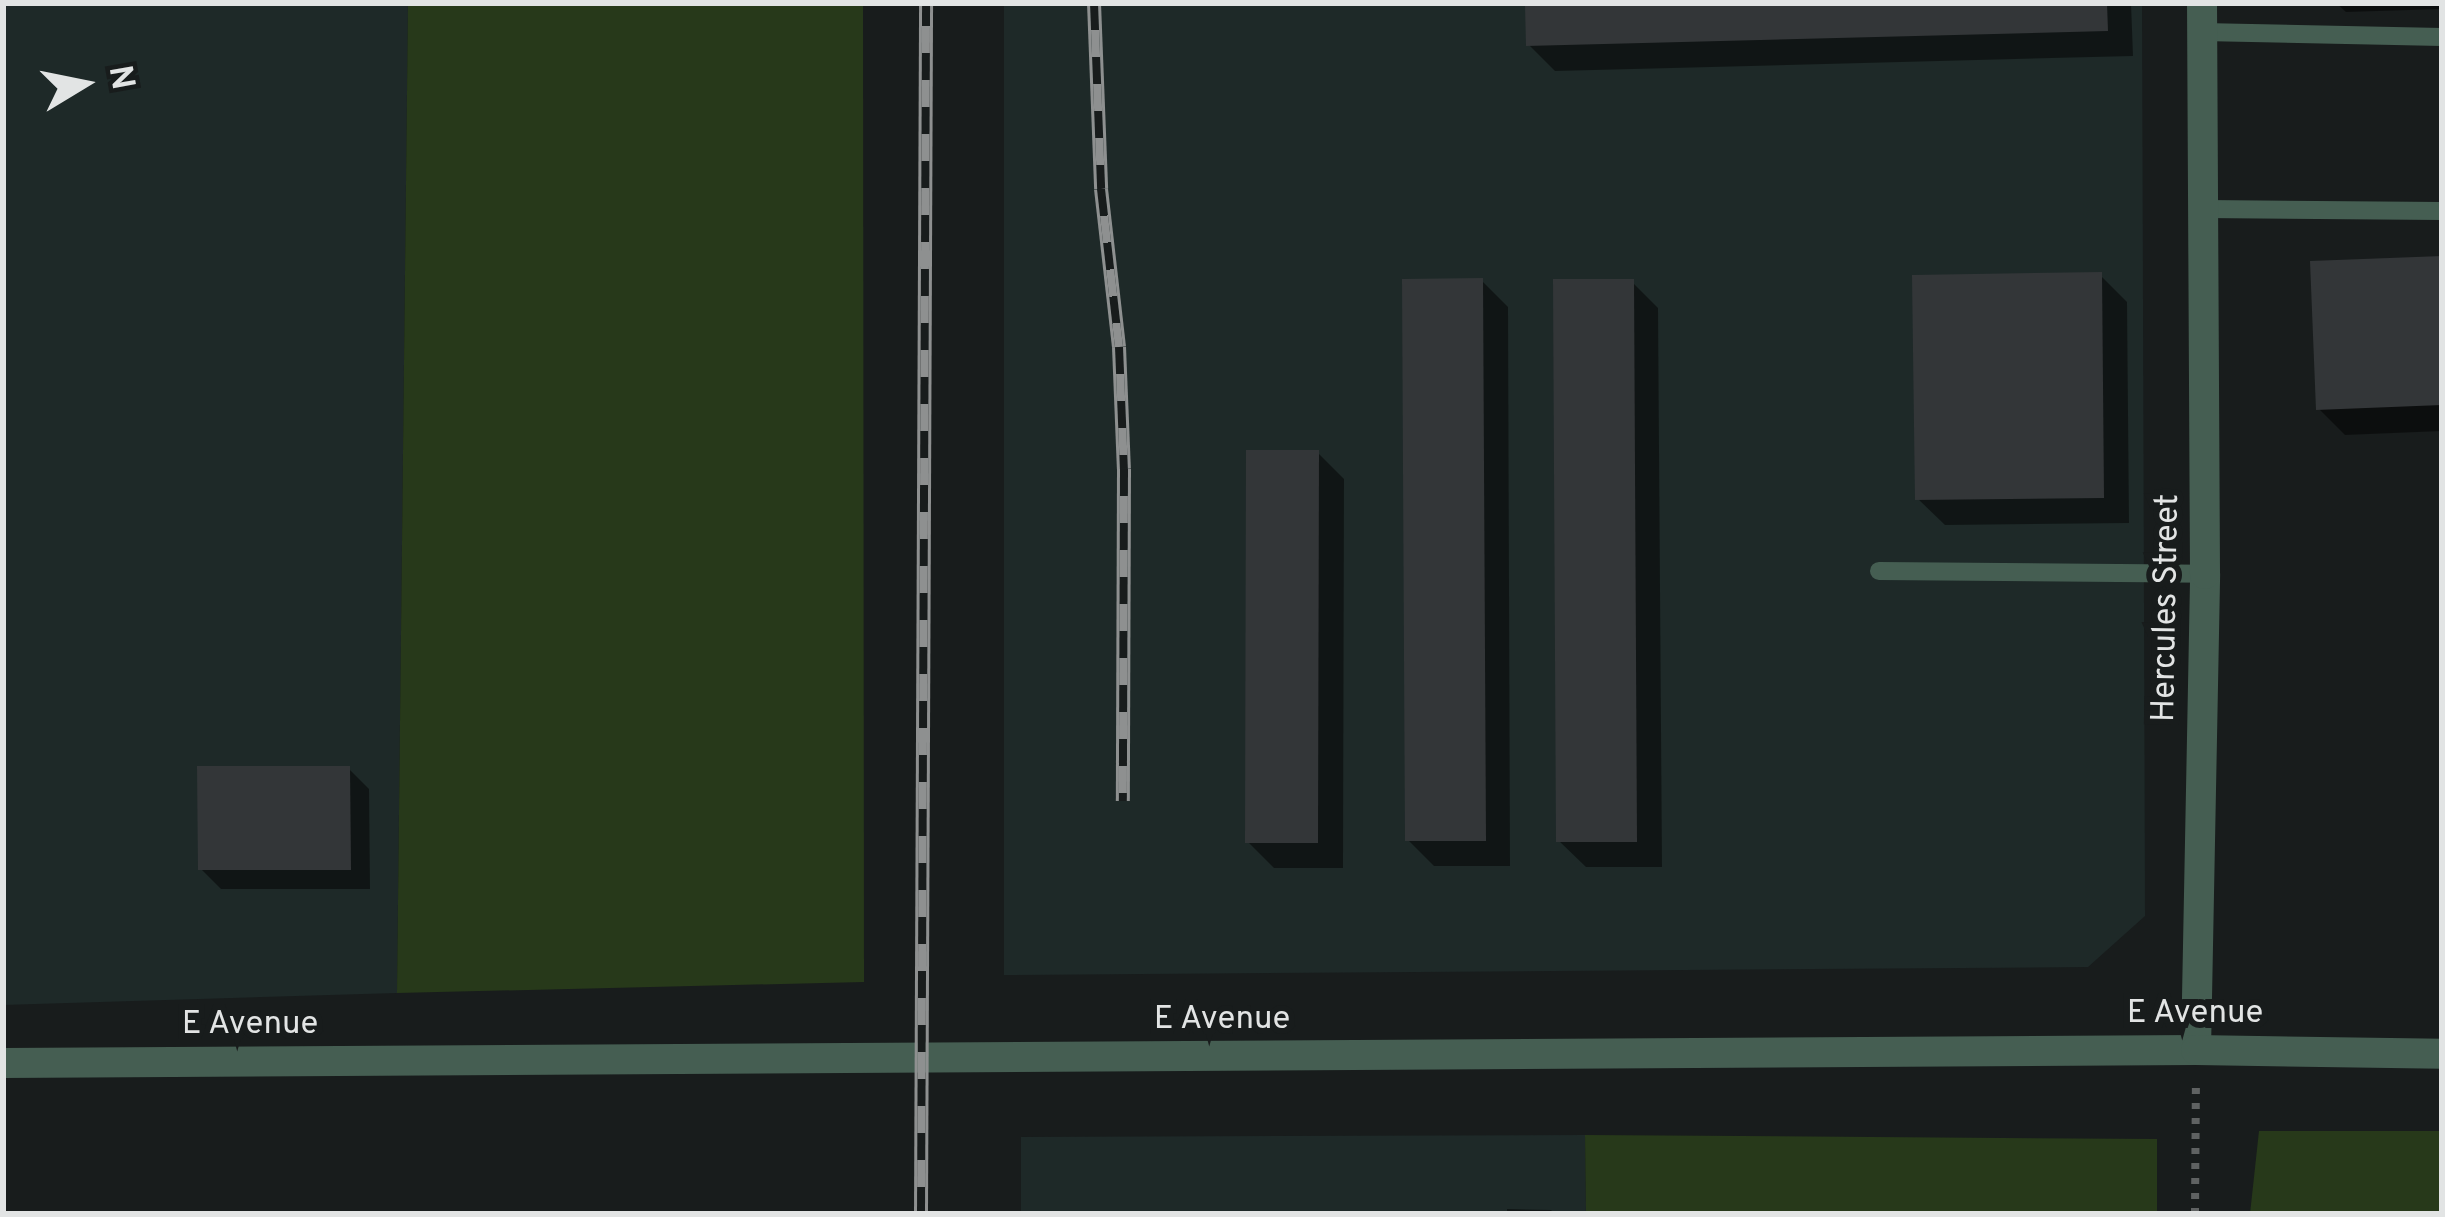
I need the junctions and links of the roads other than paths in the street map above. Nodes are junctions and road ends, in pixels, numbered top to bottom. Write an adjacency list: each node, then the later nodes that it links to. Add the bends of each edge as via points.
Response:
1 (2202, 18): 2 (lane); 3 (street, Hercules Street)
2 (2442, 37)
3 (2204, 209): 4 (lane); 6 (street, Hercules Street)
4 (2442, 211)
5 (1880, 571): 6 (lane)
6 (2205, 574): 7 (street, Hercules Street)
7 (2196, 1049): 8 (street, E Avenue); 9 (street, E Avenue)
8 (2442, 1054)
9 (3, 1063)

